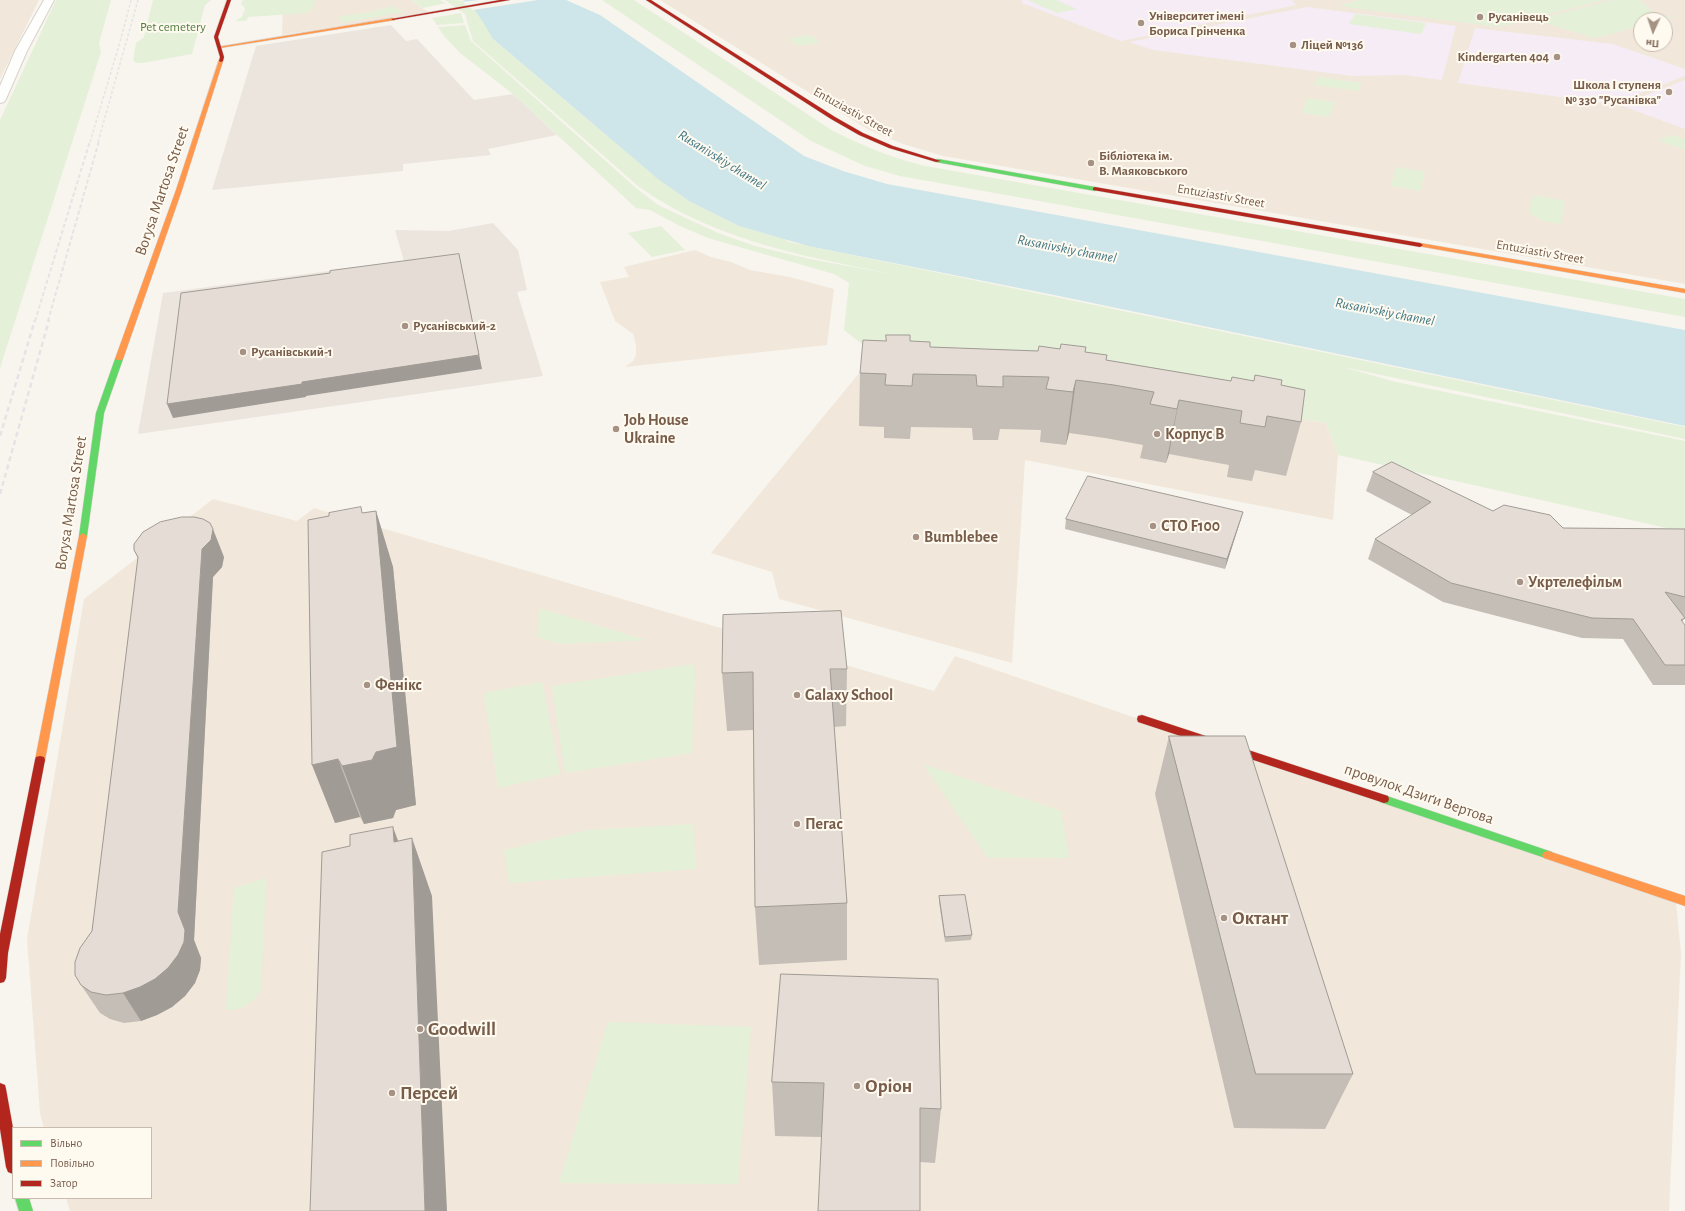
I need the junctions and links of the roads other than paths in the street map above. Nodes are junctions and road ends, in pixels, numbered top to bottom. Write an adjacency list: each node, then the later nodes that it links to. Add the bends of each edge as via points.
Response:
1 (49, 0): 6 (street, via 21,51)
2 (229, 0): 5 (street, Borysa Martosa Street, via 216,36)
3 (508, 0): 5 (street)
4 (648, 0): 7 (street, Entuziastiv Street, via 861,134 910,154 949,163)
5 (220, 47): 10 (street, Borysa Martosa Street, via 222,56 182,183 100,412 80,554 2,954)
6 (0, 99)
7 (1685, 291)
8 (1142, 719): 9 (street, провулок Дзиґи Вертова)
9 (1685, 900)
10 (0, 978)
11 (0, 1089): 12 (street)
12 (12, 1161)
13 (22, 1199): 14 (street)
14 (26, 1211)

